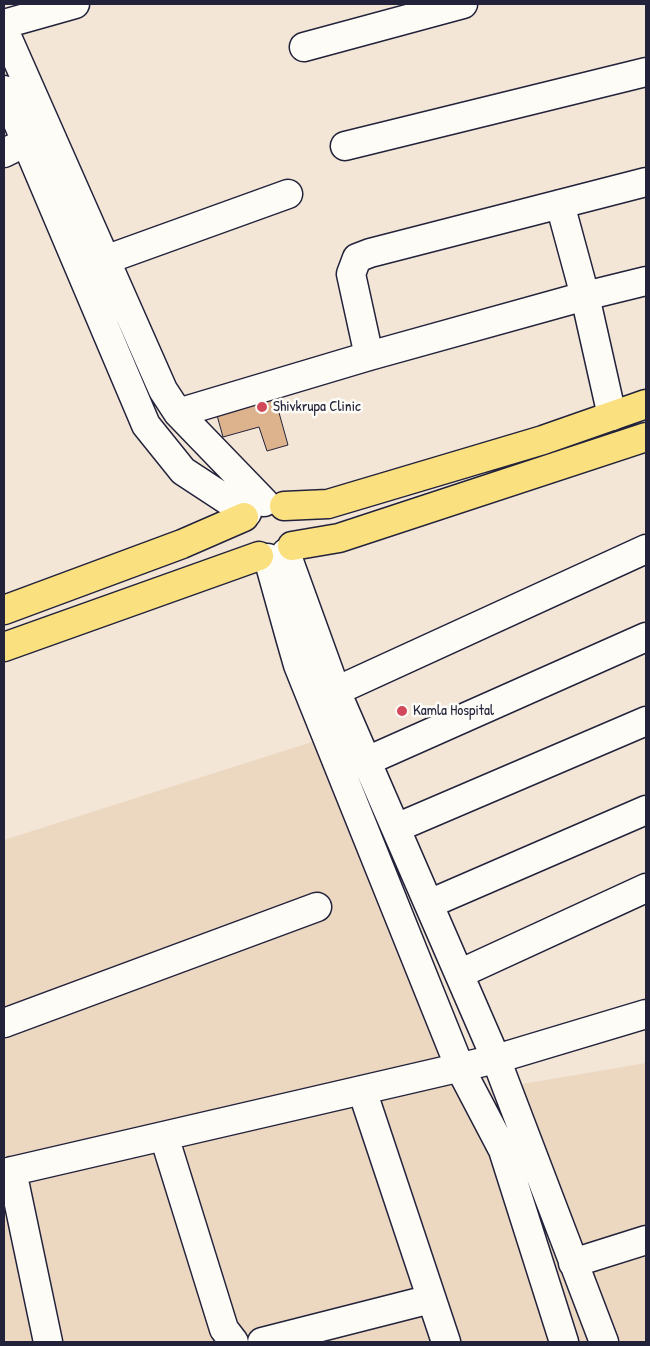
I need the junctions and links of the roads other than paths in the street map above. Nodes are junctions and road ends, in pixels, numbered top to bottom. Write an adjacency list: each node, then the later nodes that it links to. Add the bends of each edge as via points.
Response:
1 (74, 4): 3 (street)
2 (463, 4): 5 (street)
3 (4, 24)
4 (4, 30): 13 (street)
5 (304, 47)
6 (646, 72): 8 (street)
7 (4, 90): 9 (street)
8 (345, 146)
9 (15, 148): 21 (street, via 146,425 182,471)
10 (646, 182): 12 (street)
11 (288, 194): 13 (street)
12 (560, 204): 15 (street); 16 (street, via 357,258 351,274)
13 (106, 260): 18 (street, via 162,390)
14 (646, 281): 15 (street)
15 (585, 296): 16 (street); 19 (street)
16 (369, 356): 18 (street)
17 (646, 404): 19 (main road)
18 (178, 413): 21 (street)
19 (612, 416): 21 (main road, via 543,440 328,504)
20 (646, 437): 23 (main road, via 339,538)
21 (260, 509): 23 (main road, via 242,526 245,544 251,551); 23 (main road, via 291,512 296,520 296,538); 24 (main road, via 182,544)
22 (646, 548): 27 (street)
23 (277, 553): 26 (main road); 27 (street); 39 (street, via 290,637 298,664)
24 (4, 610)
25 (646, 637): 29 (street)
26 (4, 647)
27 (336, 691): 29 (street)
28 (646, 721): 31 (street)
29 (367, 761): 31 (street)
30 (646, 810): 33 (street)
31 (396, 828): 33 (street)
32 (646, 888): 35 (street)
33 (429, 904): 35 (street)
34 (317, 907): 37 (street)
35 (459, 974): 38 (street)
36 (646, 1014): 38 (street)
37 (4, 1022)
38 (496, 1059): 39 (street); 44 (street)
39 (460, 1068): 40 (street); 50 (street, via 503,1150)
40 (362, 1090): 41 (street); 45 (street)
41 (164, 1136): 42 (street); 47 (street, via 224,1329)
42 (8, 1172): 46 (street)
43 (646, 1240): 44 (street)
44 (573, 1263): 51 (street)
45 (431, 1299): 48 (street); 49 (street)
46 (48, 1342)
47 (234, 1342)
48 (262, 1342)
49 (446, 1342)
50 (564, 1342)
51 (604, 1342)

